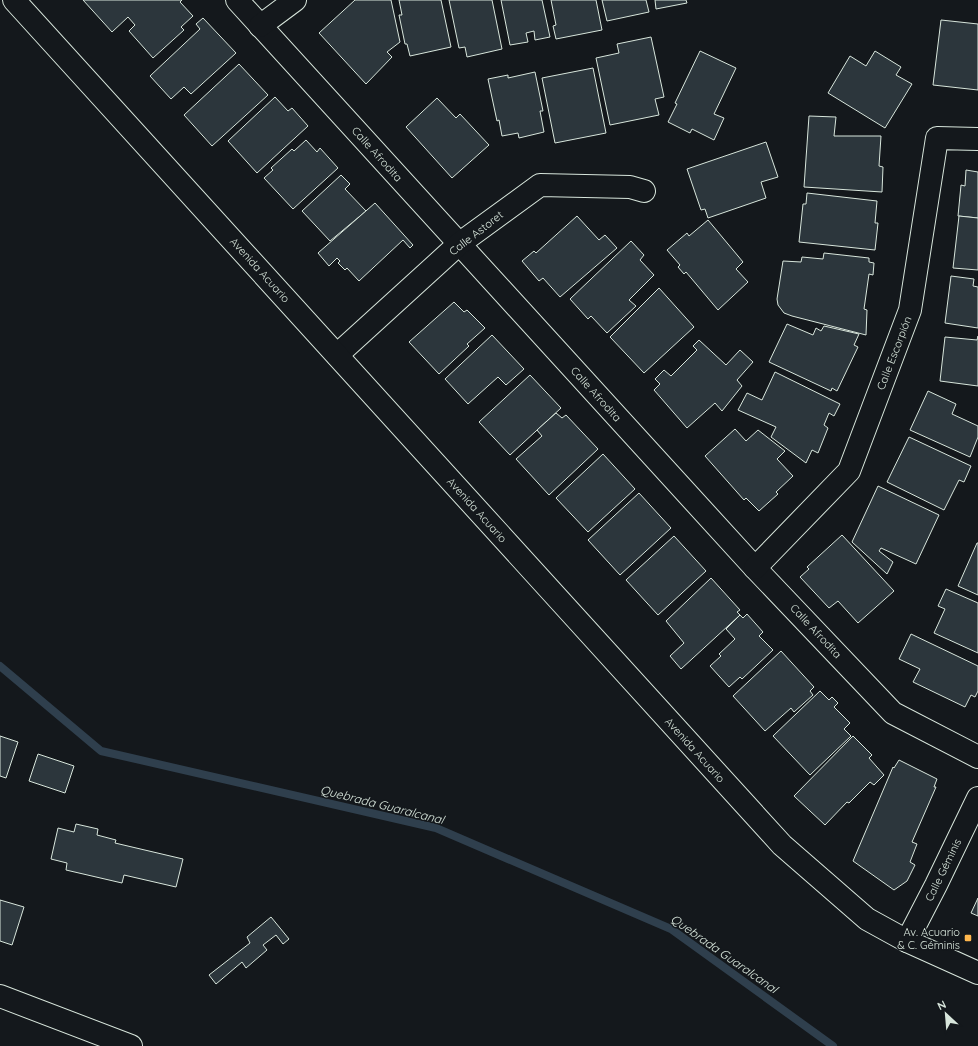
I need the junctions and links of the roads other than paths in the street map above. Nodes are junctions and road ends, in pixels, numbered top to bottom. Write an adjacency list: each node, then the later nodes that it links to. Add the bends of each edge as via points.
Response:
1 (14, 0): 8 (street, Avenida Acuario)
2 (237, 0): 4 (street, Calle Afrodita)
3 (294, 0): 4 (street)
4 (260, 26): 7 (street, Calle Afrodita)
5 (978, 139): 9 (street, Calle Escorpión, via 937,138 910,310 849,471)
6 (644, 191): 7 (street, Calle Astoret, via 630,187 540,184)
7 (459, 244): 8 (street, Calle Astoret); 9 (street, Calle Afrodita)
8 (337, 356): 12 (street, Avenida Acuario, via 782,845 867,918)
9 (755, 568): 10 (street, Calle Afrodita, via 893,713)
10 (978, 757)
11 (978, 798): 12 (street, Calle Géminis)
12 (907, 941): 13 (street, Avenida Acuario)
13 (978, 973)
14 (0, 996): 15 (street)
15 (131, 1046)

